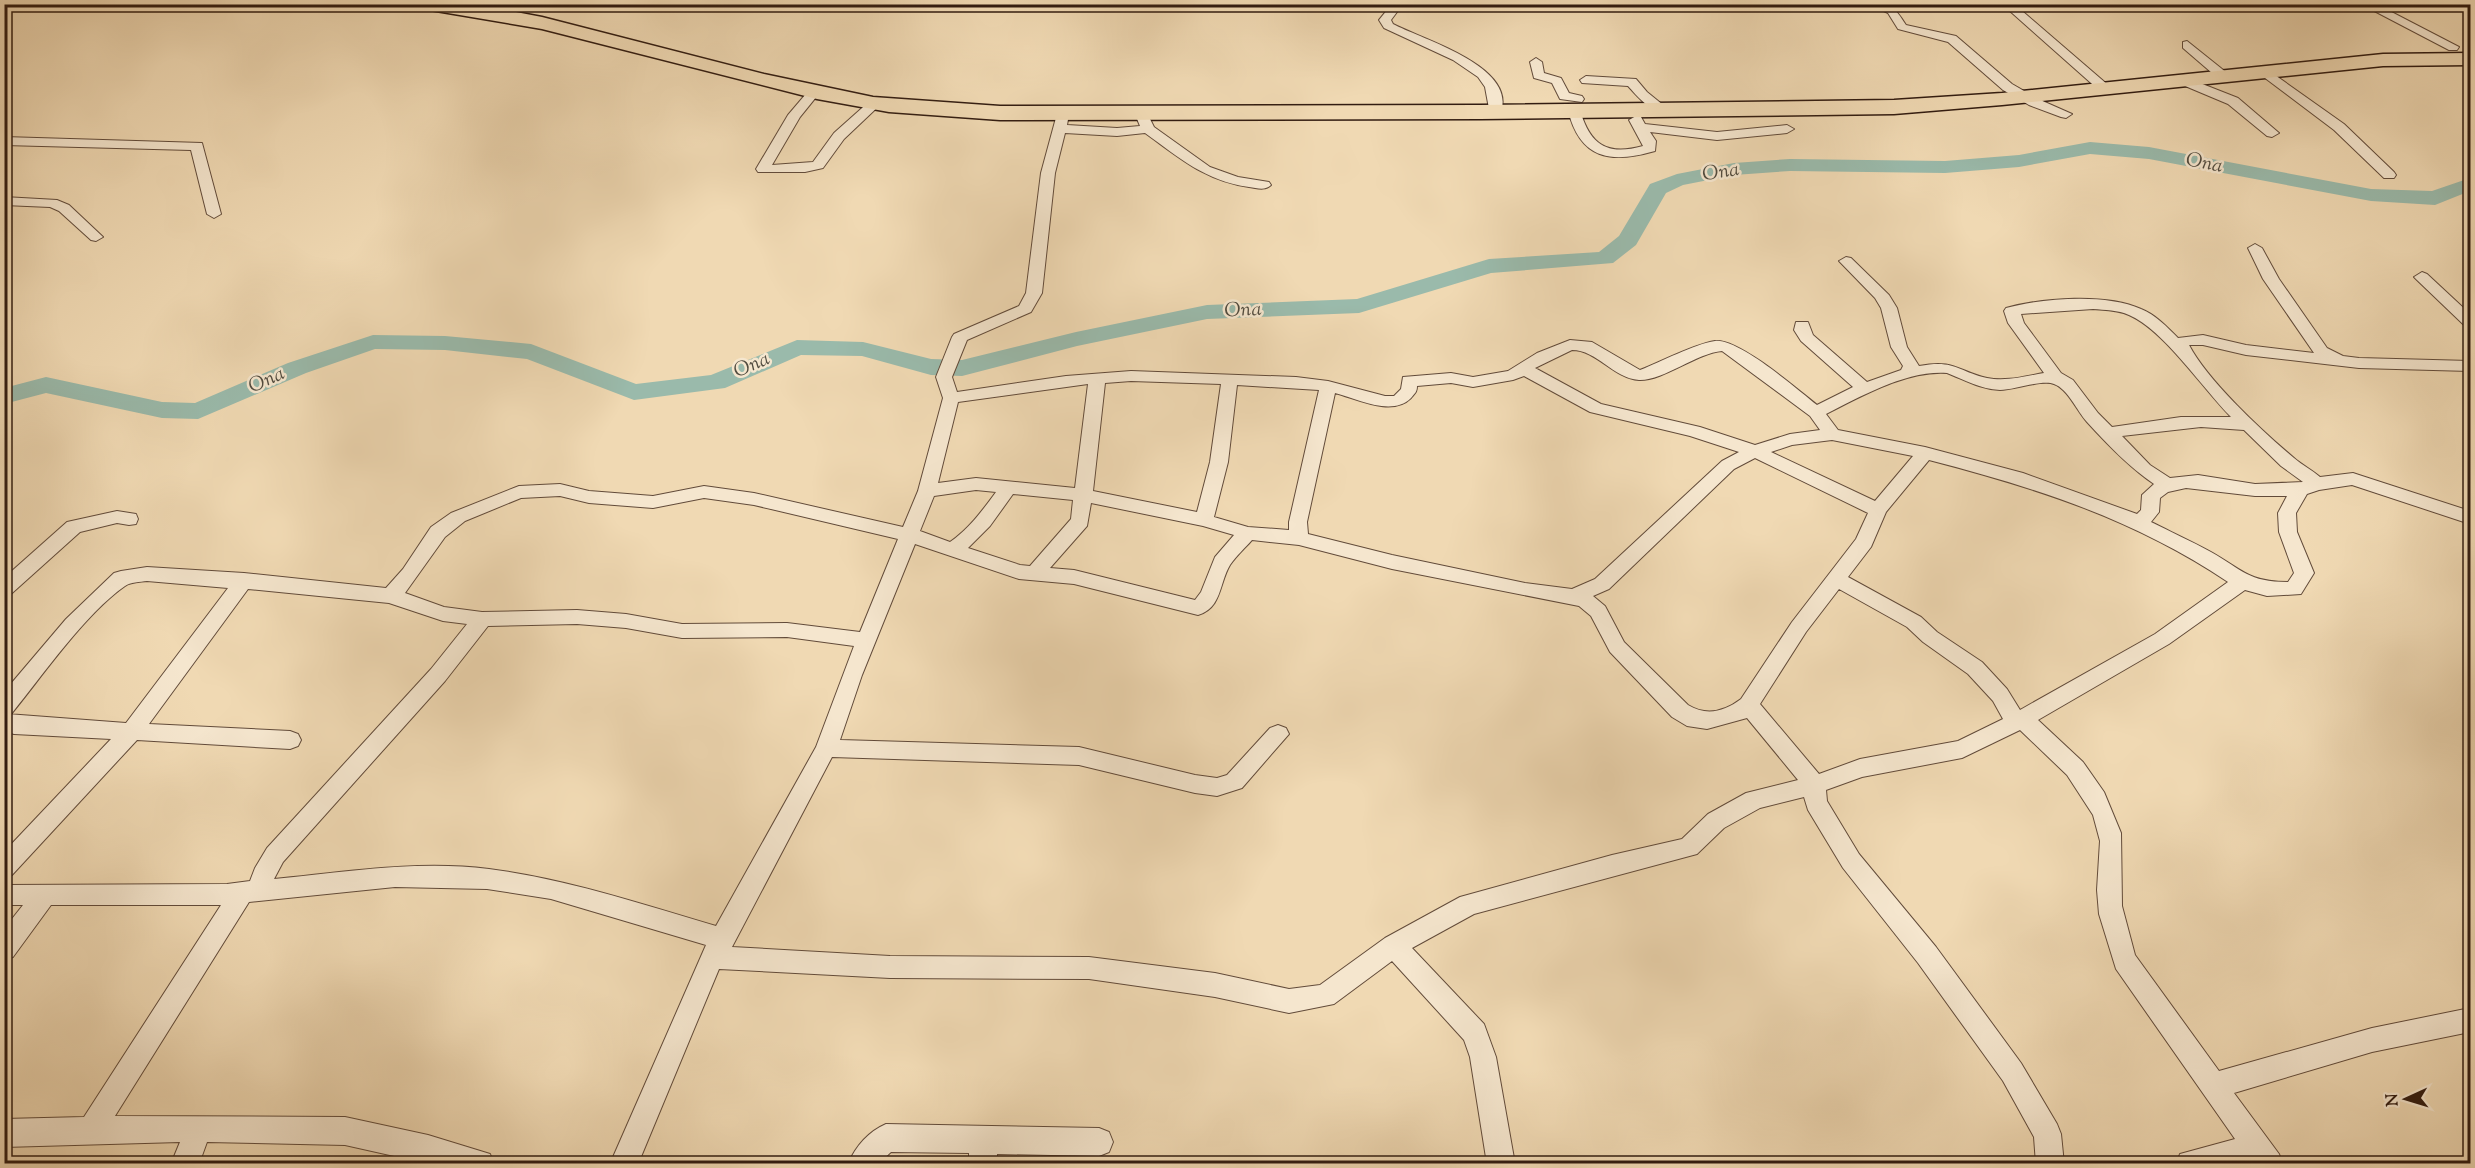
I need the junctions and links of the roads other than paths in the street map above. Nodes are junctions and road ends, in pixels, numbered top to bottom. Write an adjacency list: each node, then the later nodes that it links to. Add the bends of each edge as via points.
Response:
1 (430, 4): 14 (highway, via 526,18)
2 (1398, 4): 19 (street, via 1385,20 1388,26 1454,56 1475,70 1490,83)
3 (1874, 4): 15 (street, via 1892,11 1902,27 1960,44 1996,80)
4 (2007, 4): 13 (street)
5 (2366, 4): 8 (street)
6 (2187, 45): 11 (street)
7 (2468, 52): 8 (highway)
8 (2450, 53): 10 (highway)
9 (1536, 62): 17 (street, via 1538,75 1557,81 1564,96)
10 (2265, 72): 11 (highway); 27 (street, via 2339,127)
11 (2223, 76): 12 (highway)
12 (2182, 80): 13 (highway); 25 (street, via 2233,101)
13 (2104, 88): 15 (highway)
14 (815, 91): 16 (highway); 16 (street, via 794,115 763,170 818,165 839,136)
15 (2022, 97): 18 (highway, via 1894,107); 20 (street)
16 (876, 103): 23 (highway)
17 (1579, 106): 18 (street, via 1576,95 1586,83 1585,76 1632,82); 19 (highway); 21 (highway); 21 (street, via 1581,133 1601,151 1615,154 1650,148)
18 (1662, 109): 21 (highway)
19 (1495, 111): 22 (highway)
20 (2066, 114)
21 (1635, 118): 24 (street, via 1717,136)
22 (1145, 121): 23 (highway); 28 (street, via 1205,170 1236,181)
23 (1061, 122): 47 (street, via 1048,173 1035,293 1024,309 960,337 944,377)
24 (1787, 129)
25 (2272, 133)
26 (4, 141): 30 (street, via 197,146)
27 (2389, 175)
28 (1264, 185)
29 (4, 201): 31 (street, via 52,203 64,208)
30 (214, 214)
31 (96, 237)
32 (2255, 248): 38 (street, via 2271,279 2320,351)
33 (1846, 261): 41 (street, via 1889,308 1899,347 1911,366)
34 (2422, 277): 35 (street)
35 (2470, 322)
36 (1802, 325): 46 (street, via 1807,338)
37 (2182, 350): 38 (street, via 2180,343 2186,340 2203,340 2246,350); 42 (street, via 2136,312 2118,306 2031,307 2012,311 2016,323); 49 (street)
38 (2340, 360): 39 (street)
39 (2470, 366)
40 (1522, 368): 45 (street, via 1513,375 1473,382 1451,378 1409,381 1409,390 1398,401); 48 (street, via 1578,344 1586,345 1632,374 1642,375 1725,346); 52 (street, via 1596,408 1694,431)
41 (1906, 375): 42 (street, via 1942,368 1981,382 2008,386); 46 (street)
42 (2055, 377): 50 (street, via 2067,384)
43 (1230, 378): 44 (street, via 1131,376); 45 (street); 62 (street, via 1219,462)
44 (1096, 380): 47 (street); 58 (street, via 1096,404)
45 (1328, 386): 66 (street, via 1298,522)
46 (1864, 388): 48 (street)
47 (951, 398): 57 (street)
48 (1816, 412): 51 (street)
49 (2252, 428): 50 (street, via 2241,423 2173,423); 56 (street, via 2285,460 2304,471)
50 (2108, 433): 54 (street, via 2144,469)
51 (1832, 434): 52 (street, via 1790,440); 53 (street)
52 (1755, 451): 59 (street); 74 (street, via 1728,465 1602,584)
53 (1925, 453): 59 (street); 63 (street, via 2017,477)
54 (2168, 485): 56 (street, via 2200,481 2251,489); 63 (street, via 2151,495 2150,512)
55 (1009, 487): 57 (street, via 976,484); 58 (street); 67 (street, via 969,540)
56 (2308, 487): 60 (street, via 2353,479); 71 (street, via 2287,513 2288,532 2304,573 2294,589 2267,589)
57 (927, 491): 65 (street)
58 (1081, 495): 62 (street); 68 (street, via 1080,521)
59 (1878, 510): 69 (street, via 1863,542)
60 (2470, 518)
61 (129, 519): 72 (street, via 74,527)
62 (1204, 520): 64 (street)
63 (2139, 523): 71 (street)
64 (1248, 533): 66 (street); 68 (street, via 1221,563 1208,602 1198,608 1074,578)
65 (910, 535): 67 (street); 73 (street, via 799,508 704,492 653,502 589,497 560,490 519,492 458,518 438,532); 76 (street)
66 (1299, 538): 74 (street, via 1514,588)
67 (952, 549): 68 (street)
68 (1034, 574)
69 (1836, 579): 77 (street); 79 (street, via 1914,622 1975,668)
70 (244, 580): 73 (street); 78 (street, via 147,574 121,578 73,624); 81 (street)
71 (2242, 582): 79 (street, via 2162,639)
72 (4, 589)
73 (391, 596): 75 (street, via 443,614)
74 (1574, 596): 77 (street, via 1598,611 1617,647 1680,711 1695,720 1707,721 1737,714)
75 (482, 619): 76 (street, via 577,617 682,632 787,630); 87 (street, via 450,661 275,855)
76 (866, 640): 84 (street)
77 (1748, 705): 85 (street)
78 (4, 707)
79 (2018, 720): 85 (street, via 1962,749 1860,768); 94 (street, via 2064,755 2093,790 2111,835 2109,899 2125,961)
80 (4, 722): 81 (street)
81 (132, 731): 83 (street); 86 (street)
82 (1278, 734): 84 (street, via 1234,782 1217,787 1079,756)
83 (290, 740)
84 (826, 748): 91 (street)
85 (1814, 785): 90 (street, via 1754,800 1716,821 1689,847 1468,905); 107 (street, via 1816,803 1851,861 2012,1072 2047,1134)
86 (4, 868)
87 (251, 891): 89 (street); 91 (street, via 395,877 487,879 551,889); 96 (street)
88 (4, 895): 89 (street)
89 (45, 895): 92 (street)
90 (1394, 946): 91 (street, via 1326,996 1289,1001 1215,985 1089,968 890,967); 106 (street, via 1475,1033 1483,1057)
91 (718, 948): 104 (street)
92 (4, 949)
93 (2470, 1020): 94 (street, via 2373,1039)
94 (2212, 1086): 100 (street)
95 (198, 1129): 96 (street); 101 (street, via 345,1131); 102 (street)
96 (91, 1130): 97 (street)
97 (4, 1133)
98 (1099, 1142): 99 (street)
99 (983, 1152): 105 (street, via 886,1138)
100 (2263, 1155): 108 (street)
101 (425, 1156): 103 (street)
102 (185, 1164)
103 (480, 1164)
104 (624, 1164)
105 (862, 1164)
106 (1501, 1164)
107 (2050, 1164)
108 (2190, 1164)

